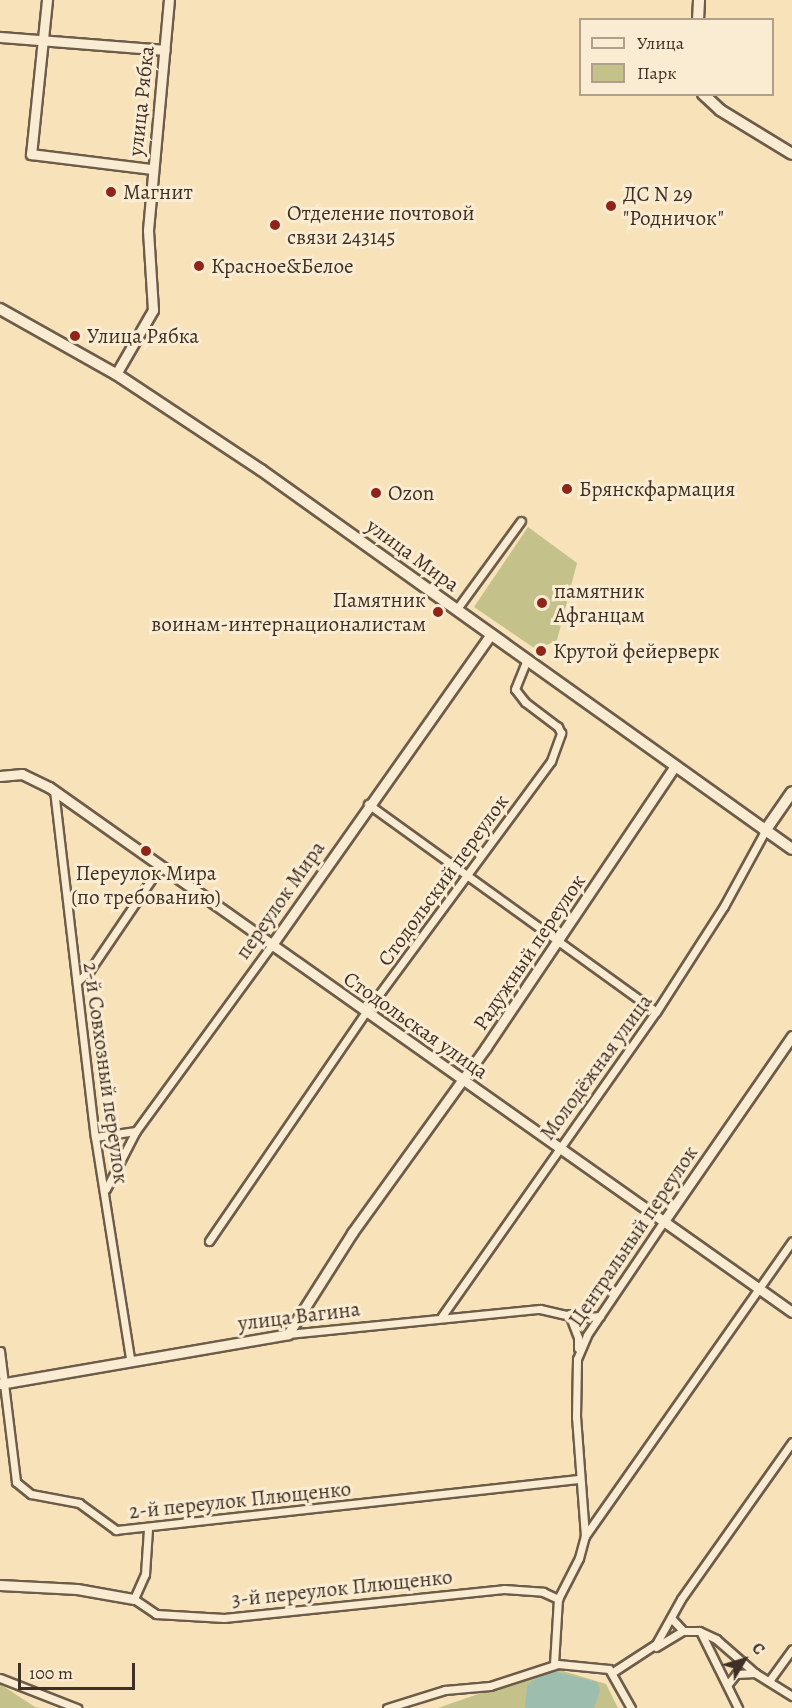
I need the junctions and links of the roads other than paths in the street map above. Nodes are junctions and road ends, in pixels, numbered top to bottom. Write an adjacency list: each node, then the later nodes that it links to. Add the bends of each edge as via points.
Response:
1 (47, 0): 6 (street)
2 (169, 0): 7 (street, улица Рябка)
3 (699, 0): 4 (main road)
4 (698, 18)
5 (0, 36): 6 (street)
6 (44, 40): 7 (street); 10 (street, via 32,154)
7 (164, 50): 10 (street, улица Рябка)
8 (705, 96): 9 (main road, via 720,110)
9 (792, 154)
10 (152, 169): 12 (street, улица Рябка, via 148,230 153,310)
11 (0, 309): 12 (main road, улица Мира)
12 (116, 375): 14 (main road, улица Мира, via 261,470)
13 (521, 521): 14 (street)
14 (456, 610): 15 (main road, улица Мира)
15 (491, 634): 16 (main road, улица Мира); 21 (street, переулок Мира)
16 (527, 660): 17 (main road, улица Мира); 25 (street, Стодольский переулок, via 516,689 525,702 558,727 557,746 551,761)
17 (675, 766): 22 (main road, улица Мира); 26 (street, Радужный переулок)
18 (0, 776): 19 (street, Стодольская улица, via 17,774)
19 (54, 790): 24 (street, Стодольская улица); 28 (street, 2-й Совхозный переулок)
20 (792, 792): 22 (main road)
21 (368, 804): 25 (street); 27 (street, переулок Мира)
22 (765, 831): 23 (main road, улица Мира); 30 (street, Молодёжная улица, via 724,906)
23 (792, 849)
24 (159, 868): 27 (street, Стодольская улица); 28 (street, via 90,970)
25 (468, 874): 26 (street); 29 (street, Стодольский переулок)
26 (559, 939): 30 (street); 32 (street, Радужный переулок)
27 (271, 946): 29 (street, Стодольская улица); 33 (street, переулок Мира)
28 (77, 982): 34 (street, 2-й Совхозный переулок)
29 (366, 1012): 32 (street, Стодольская улица); 38 (street, Стодольский переулок)
30 (656, 1012): 35 (street, Молодёжная улица)
31 (792, 1036): 37 (street, Центральный переулок)
32 (462, 1079): 35 (street, Стодольская улица); 45 (street, Радужный переулок, via 352,1233)
33 (136, 1131): 34 (street); 36 (street, переулок Мира)
34 (95, 1137): 36 (street, 2-й Совхозный переулок)
35 (558, 1146): 37 (street, Стодольская улица); 44 (street, Молодёжная улица)
36 (106, 1189): 47 (street, 2-й Совхозный переулок)
37 (664, 1221): 40 (street, Стодольская улица); 43 (street, Центральный переулок)
38 (209, 1241)
39 (792, 1241): 40 (street)
40 (759, 1289): 41 (street, Стодольская улица); 53 (street)
41 (792, 1312)
42 (569, 1314): 43 (street, улица Вагина, via 587,1318); 44 (street, улица Вагина, via 540,1309 462,1319); 48 (street, via 578,1338)
43 (602, 1315): 48 (street, Центральный переулок)
44 (442, 1316): 45 (street, улица Вагина)
45 (288, 1334): 47 (street, улица Вагина)
46 (0, 1351): 49 (street)
47 (130, 1359): 49 (street, улица Вагина)
48 (577, 1359): 51 (street, Центральный переулок)
49 (2, 1384): 52 (street, 2-й переулок Плющенко, via 14,1478 19,1486 31,1494 79,1503 116,1530)
50 (792, 1442): 57 (street, via 681,1599)
51 (579, 1479): 52 (street, 2-й переулок Плющенко); 53 (street, Центральный переулок)
52 (148, 1529): 55 (street, via 145,1574)
53 (585, 1536): 56 (street, via 579,1558)
54 (0, 1585): 55 (street, via 77,1589)
55 (134, 1599): 56 (street, 3-й переулок Плющенко, via 156,1614 224,1618 504,1589 543,1592)
56 (558, 1599): 62 (street)
57 (672, 1619): 58 (street); 61 (street)
58 (682, 1631): 59 (street); 61 (street)
59 (699, 1631): 64 (street, via 716,1639); 67 (street)
60 (792, 1649): 66 (street)
61 (647, 1652): 63 (street)
62 (554, 1664): 63 (street); 70 (street, via 490,1686 445,1689)
63 (613, 1672): 71 (street)
64 (755, 1673): 66 (street); 67 (street, via 736,1674)
65 (0, 1678): 69 (street)
66 (769, 1682): 68 (street)
67 (728, 1684): 72 (street)
68 (792, 1696)
69 (76, 1708)
70 (387, 1708)
71 (632, 1708)
72 (738, 1708)

